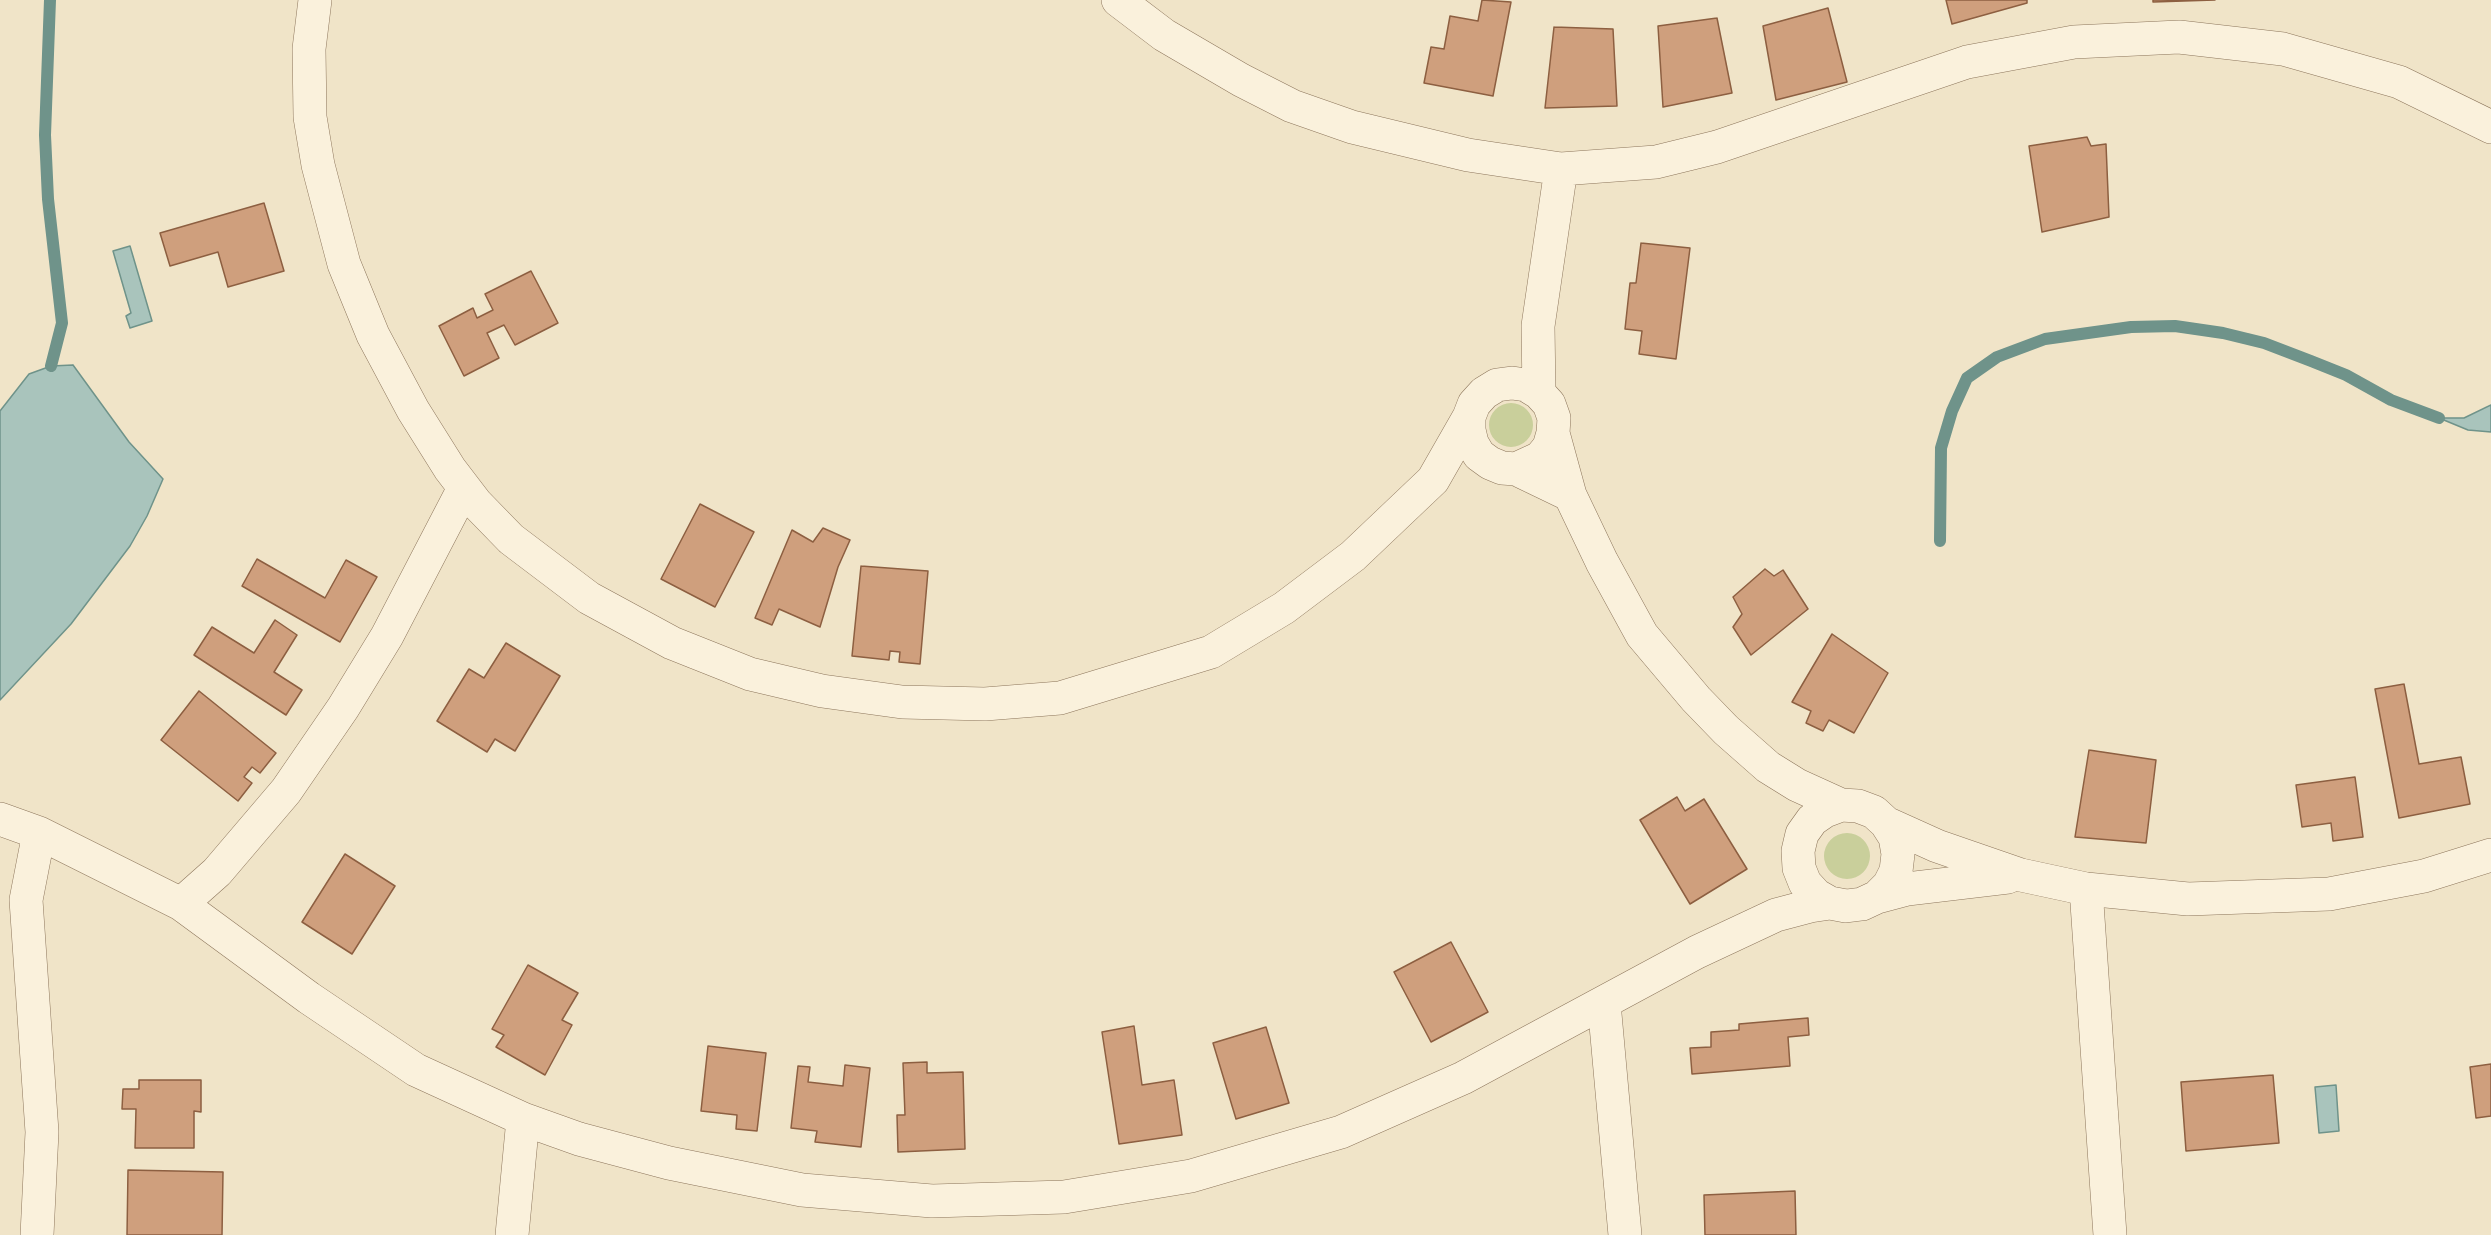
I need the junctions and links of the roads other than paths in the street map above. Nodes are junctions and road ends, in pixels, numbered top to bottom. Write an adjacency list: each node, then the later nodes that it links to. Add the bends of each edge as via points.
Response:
1 (315, 0): 11 (street, via 309,49 310,117 318,165 344,264 373,336 413,410)
2 (1118, 0): 4 (street, via 1164,34 1292,106 1352,127 1468,155)
3 (2491, 128): 4 (street, via 2399,82 2283,49 2179,37 2074,42 1968,62 1717,147 1656,162)
4 (1561, 169): 5 (street)
5 (1538, 326): 6 (street); 7 (street)
6 (1539, 393): 7 (street, via 1512,383 1497,386); 8 (street, via 1551,411)
7 (1477, 405): 9 (street, via 1469,430 1472,443 1479,455); 10 (street)
8 (1553, 433): 9 (street, via 1540,458); 12 (street)
9 (1503, 466): 10 (street); 12 (street)
10 (1433, 480): 11 (street, via 1353,556 1284,608 1210,651 1060,699 985,704 902,702 822,691 750,674 672,643 589,598 511,539)
11 (464, 488): 25 (street, via 387,636 343,708 286,790 217,872)
12 (1570, 495): 13 (street, via 1642,635 1696,699)
13 (1768, 767): 14 (street); 18 (street, via 1789,800)
14 (1841, 805): 16 (street, via 1874,812); 18 (street, via 1818,815)
15 (0, 819): 17 (street)
16 (1886, 823): 21 (street, via 1937,846); 23 (street, via 1895,837 1898,854 1892,878)
17 (39, 833): 25 (street); 29 (street, via 26,900 42,1131)
18 (1802, 834): 20 (street, via 1797,851)
19 (2491, 855): 22 (street, via 2424,876 2329,894 2188,898)
20 (1799, 868): 24 (street, via 1805,883); 26 (street, via 1791,893)
21 (2021, 875): 22 (street); 23 (street, via 1907,889)
22 (2086, 889): 32 (street)
23 (1877, 897): 24 (street, via 1862,904)
24 (1830, 903): 26 (street)
25 (182, 904): 28 (street, via 309,998 416,1070)
26 (1776, 915): 27 (street, via 1697,952)
27 (1604, 1003): 28 (street, via 1463,1078 1341,1132 1191,1176 1064,1197 932,1201 802,1191 669,1163); 31 (street)
28 (523, 1119): 30 (street)
29 (37, 1235)
30 (512, 1235)
31 (1625, 1235)
32 (2110, 1235)

